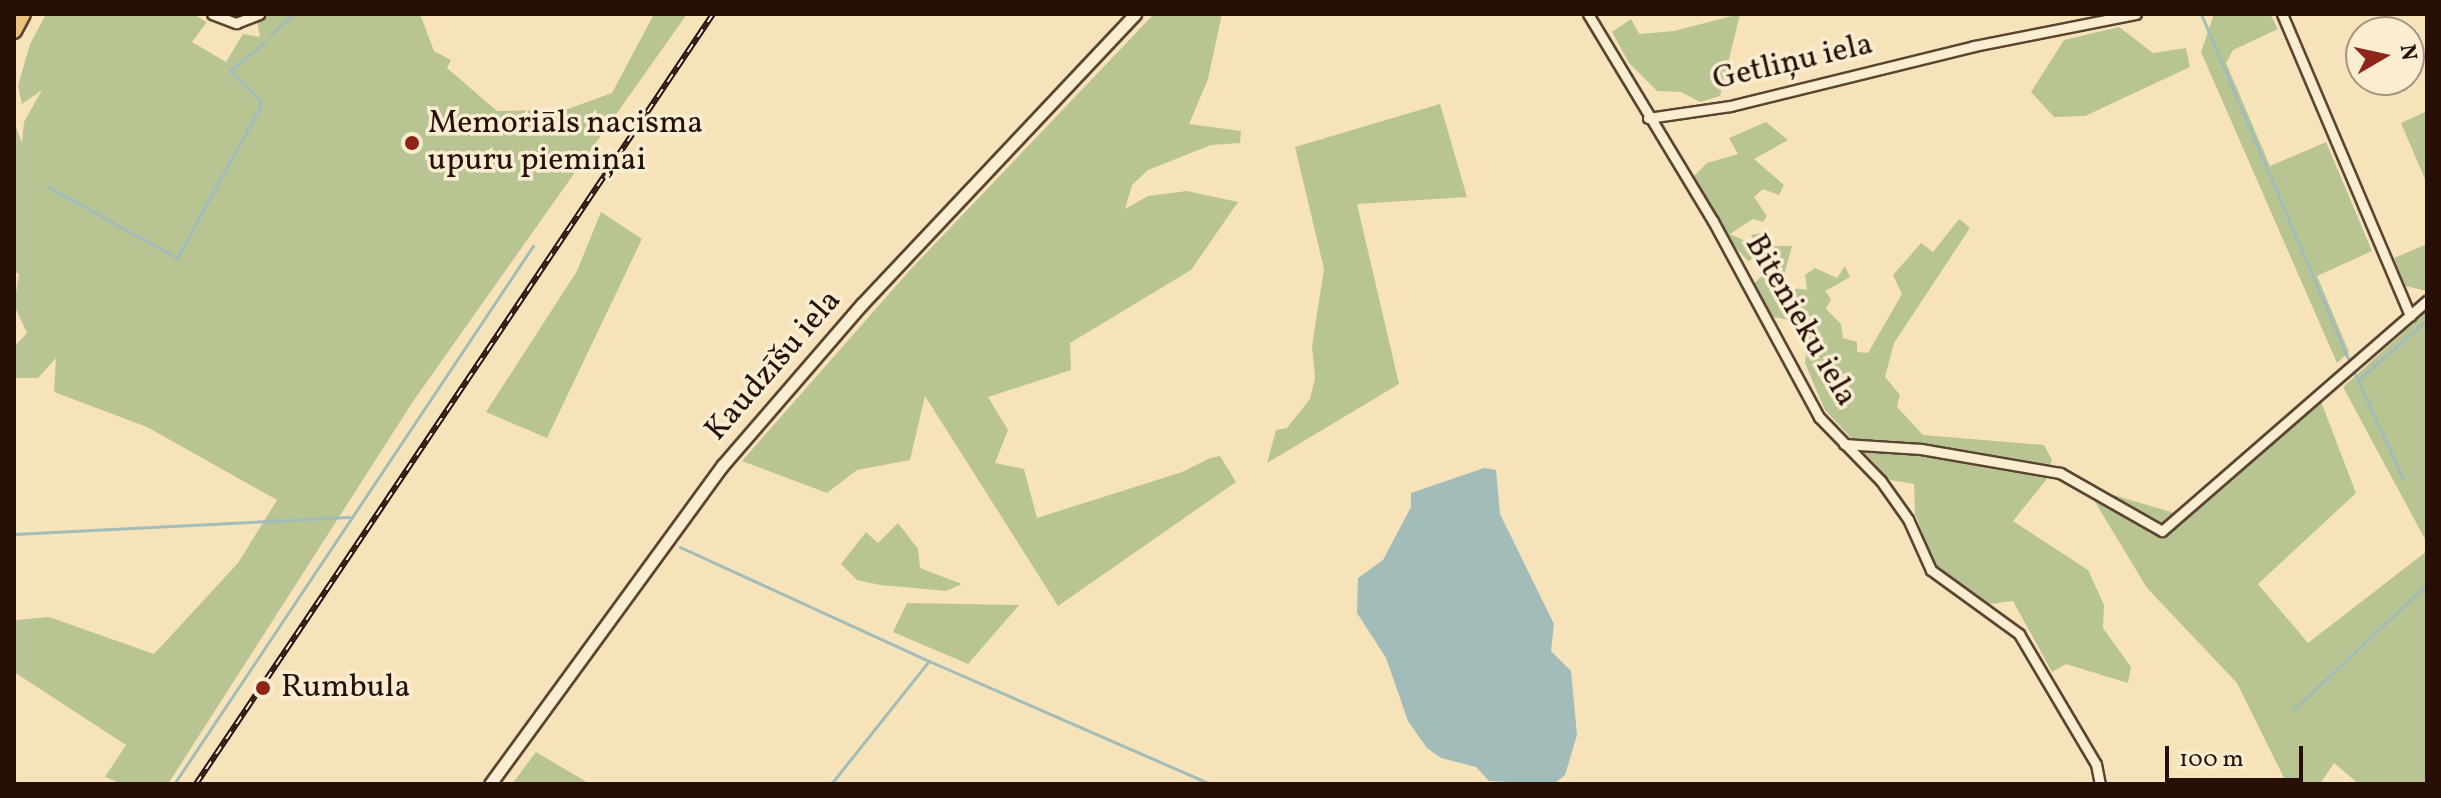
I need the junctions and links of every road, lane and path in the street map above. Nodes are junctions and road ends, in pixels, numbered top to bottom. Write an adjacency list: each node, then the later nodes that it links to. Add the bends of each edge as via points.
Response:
1 (23, 14): 8 (highway)
2 (212, 14): 3 (street, via 236,23)
3 (259, 14)
4 (1135, 14): 13 (street, Kaudzīšu iela, via 862,304 722,466)
5 (1588, 14): 9 (street, Bitenieku iela)
6 (2136, 14): 9 (street, Getliņu iela, via 2004,39 1730,106)
7 (2282, 14): 11 (street)
8 (14, 31)
9 (1648, 118): 12 (street, Bitenieku iela, via 1713,221 1819,417)
10 (2427, 301): 11 (street)
11 (2410, 316): 12 (street, via 2162,531 2060,473 1935,450)
12 (1844, 444): 14 (street, Bitenieku iela, via 1908,519 1931,570 2019,634 2096,764)
13 (490, 784)
14 (2100, 784)

